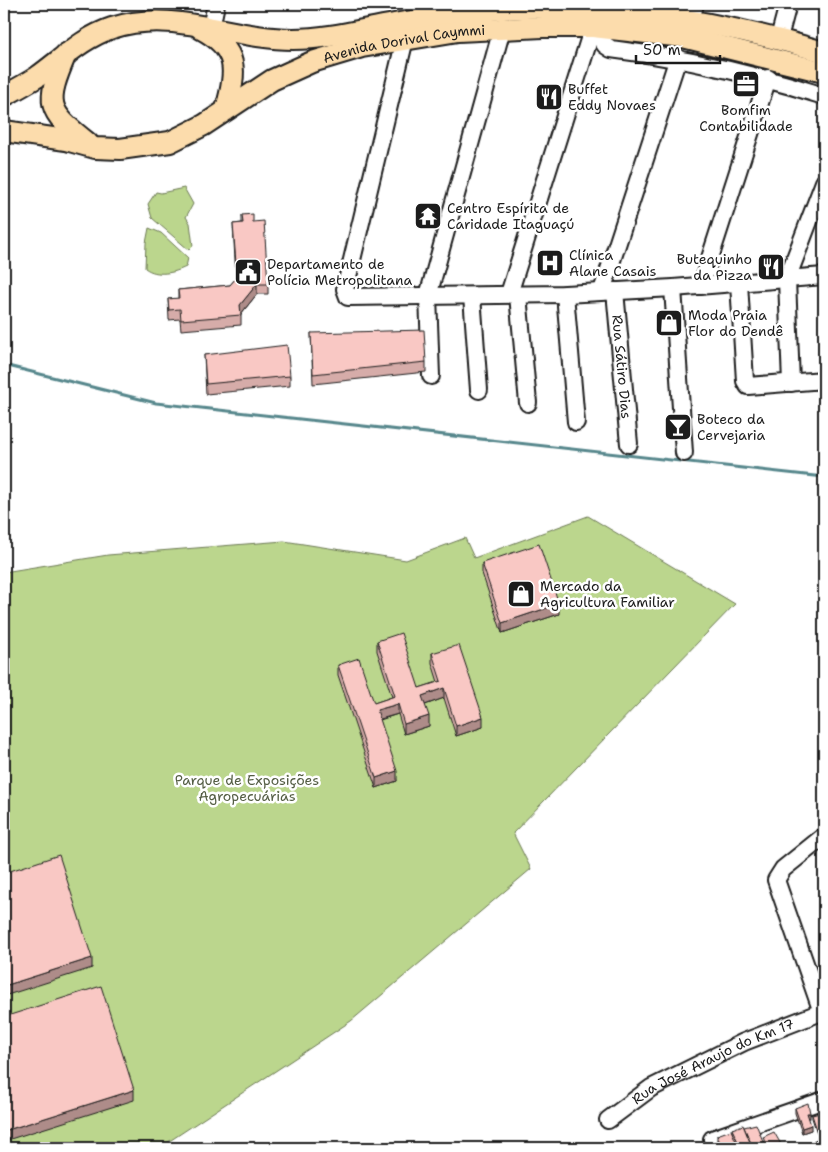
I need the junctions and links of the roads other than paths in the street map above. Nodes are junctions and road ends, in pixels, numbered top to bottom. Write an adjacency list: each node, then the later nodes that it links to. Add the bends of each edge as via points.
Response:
1 (216, 4): 5 (street)
2 (788, 4): 7 (street)
3 (692, 9): 4 (main road, Avenida Dorival Caymmi); 7 (main road, Avenida Dorival Caymmi)
4 (596, 13): 5 (main road, Avenida Dorival Caymmi, via 493,10 408,21 319,38 294,39 252,36); 6 (main road, Avenida Dorival Caymmi); 11 (street, via 605,45 611,49); 12 (main road, Avenida Dorival Caymmi); 27 (street)
5 (201, 26): 9 (main road, Avenida Dorival Caymmi, via 151,20 118,26); 16 (main road, via 231,54 234,77)
6 (502, 28): 8 (main road, Avenida Dorival Caymmi); 28 (street)
7 (779, 38): 10 (main road, Avenida Dorival Caymmi)
8 (405, 39): 16 (main road, Avenida Dorival Caymmi, via 362,47 312,62 272,80); 28 (street, via 345,289 351,298)
9 (67, 52): 14 (main road, Avenida Dorival Caymmi); 18 (main road, via 55,80 54,106 61,121)
10 (824, 52)
11 (678, 58): 13 (street); 25 (street)
12 (824, 72)
13 (768, 78): 15 (street); 23 (street)
14 (4, 96)
15 (824, 96)
16 (226, 109): 18 (main road, Avenida Dorival Caymmi, via 204,125 170,142 120,149)
17 (4, 131): 18 (main road, Avenida Dorival Caymmi, via 66,140)
18 (95, 148)
19 (824, 182): 21 (street)
20 (824, 276): 21 (street)
21 (787, 278): 22 (street); 32 (street)
22 (739, 283): 23 (street); 32 (street, via 745,381 750,387)
23 (701, 286): 24 (street)
24 (673, 288): 25 (street); 37 (street)
25 (609, 291): 26 (street); 36 (street, Rua Sátiro Dias)
26 (565, 294): 27 (street); 35 (street)
27 (514, 295): 29 (street); 34 (street)
28 (428, 296): 29 (street); 30 (street)
29 (472, 296): 33 (street)
30 (431, 376)
31 (824, 380): 32 (street)
32 (791, 383)
33 (479, 390)
34 (528, 403)
35 (576, 422)
36 (628, 444)
37 (684, 453)
38 (824, 836): 39 (street, via 783,869 776,880)
39 (823, 1012): 41 (street, Rua José Araujo do Km 17, via 744,1042 652,1088)
40 (824, 1100): 42 (street)
41 (608, 1120)
42 (712, 1139)
43 (824, 1147): 44 (street)
44 (820, 1148)

